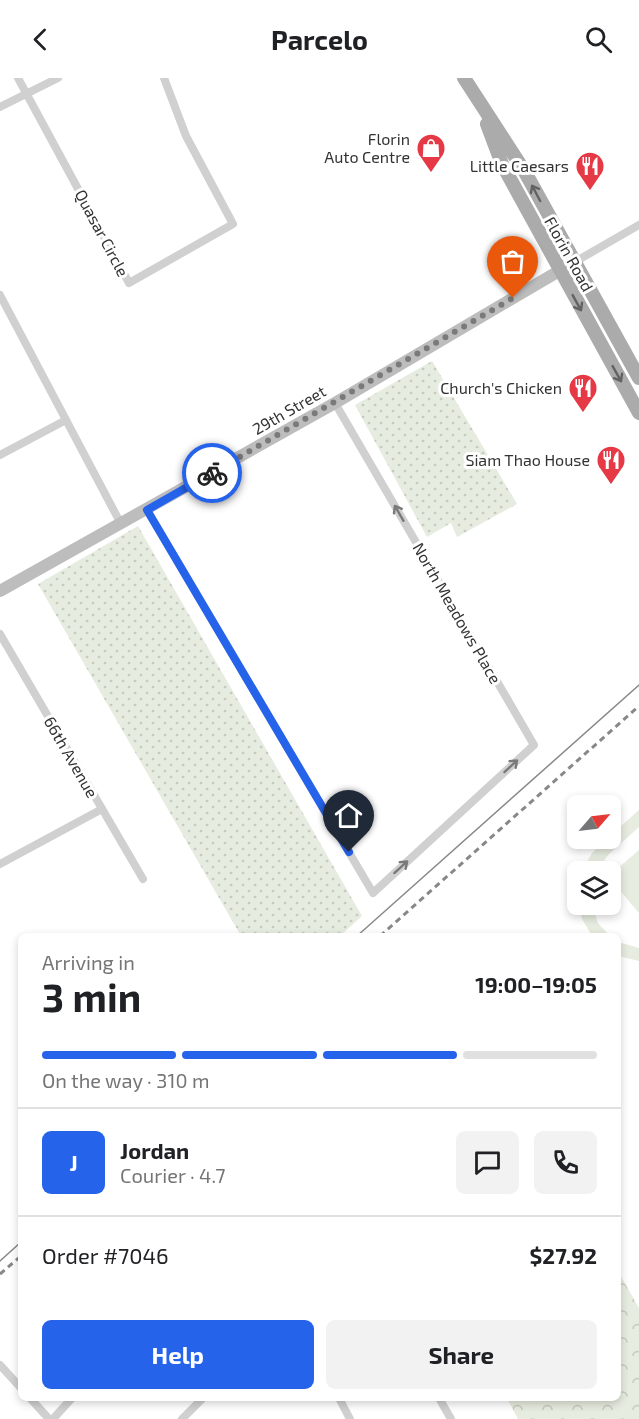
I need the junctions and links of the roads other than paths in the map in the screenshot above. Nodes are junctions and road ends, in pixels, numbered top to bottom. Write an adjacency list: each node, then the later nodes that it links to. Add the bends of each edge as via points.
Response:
1 (18, 78): 5 (street)
2 (58, 78): 5 (street)
3 (164, 78): 5 (street, Quasar Circle, via 186,136 233,224 129,283)
4 (464, 78): 6 (main road, Florin Road)
5 (27, 94): 7 (street)
6 (480, 105): 9 (main road, Florin Road, one-way to 6, via 516,157); 10 (main road, Florin Road, via 502,164)
7 (0, 106)
8 (639, 225): 9 (street)
9 (574, 263): 10 (street); 12 (main road, Florin Road)
10 (559, 271): 13 (street, 29th Street); 14 (main road, Florin Road, one-way to 14)
11 (0, 295): 15 (street)
12 (639, 378)
13 (335, 403): 17 (street, 29th Street); 17 (street, North Meadows Place, one-way to 13, via 373,893 534,745)
14 (639, 413)
15 (66, 420): 16 (street); 18 (street)
16 (0, 455)
17 (147, 510): 18 (street, 29th Street)
18 (121, 524): 19 (street, 29th Street)
19 (0, 591)
20 (0, 634): 21 (street, 66th Avenue)
21 (102, 809): 22 (street); 23 (street, 66th Avenue)
22 (0, 864)
23 (143, 879)
24 (0, 1365): 25 (street)
25 (18, 1385)
26 (33, 1401): 31 (street)
27 (69, 1401): 31 (street)
28 (200, 1401): 32 (street)
29 (341, 1401): 33 (street)
30 (441, 1401): 34 (street)
31 (51, 1419)
32 (182, 1419)
33 (350, 1419)
34 (451, 1419)

